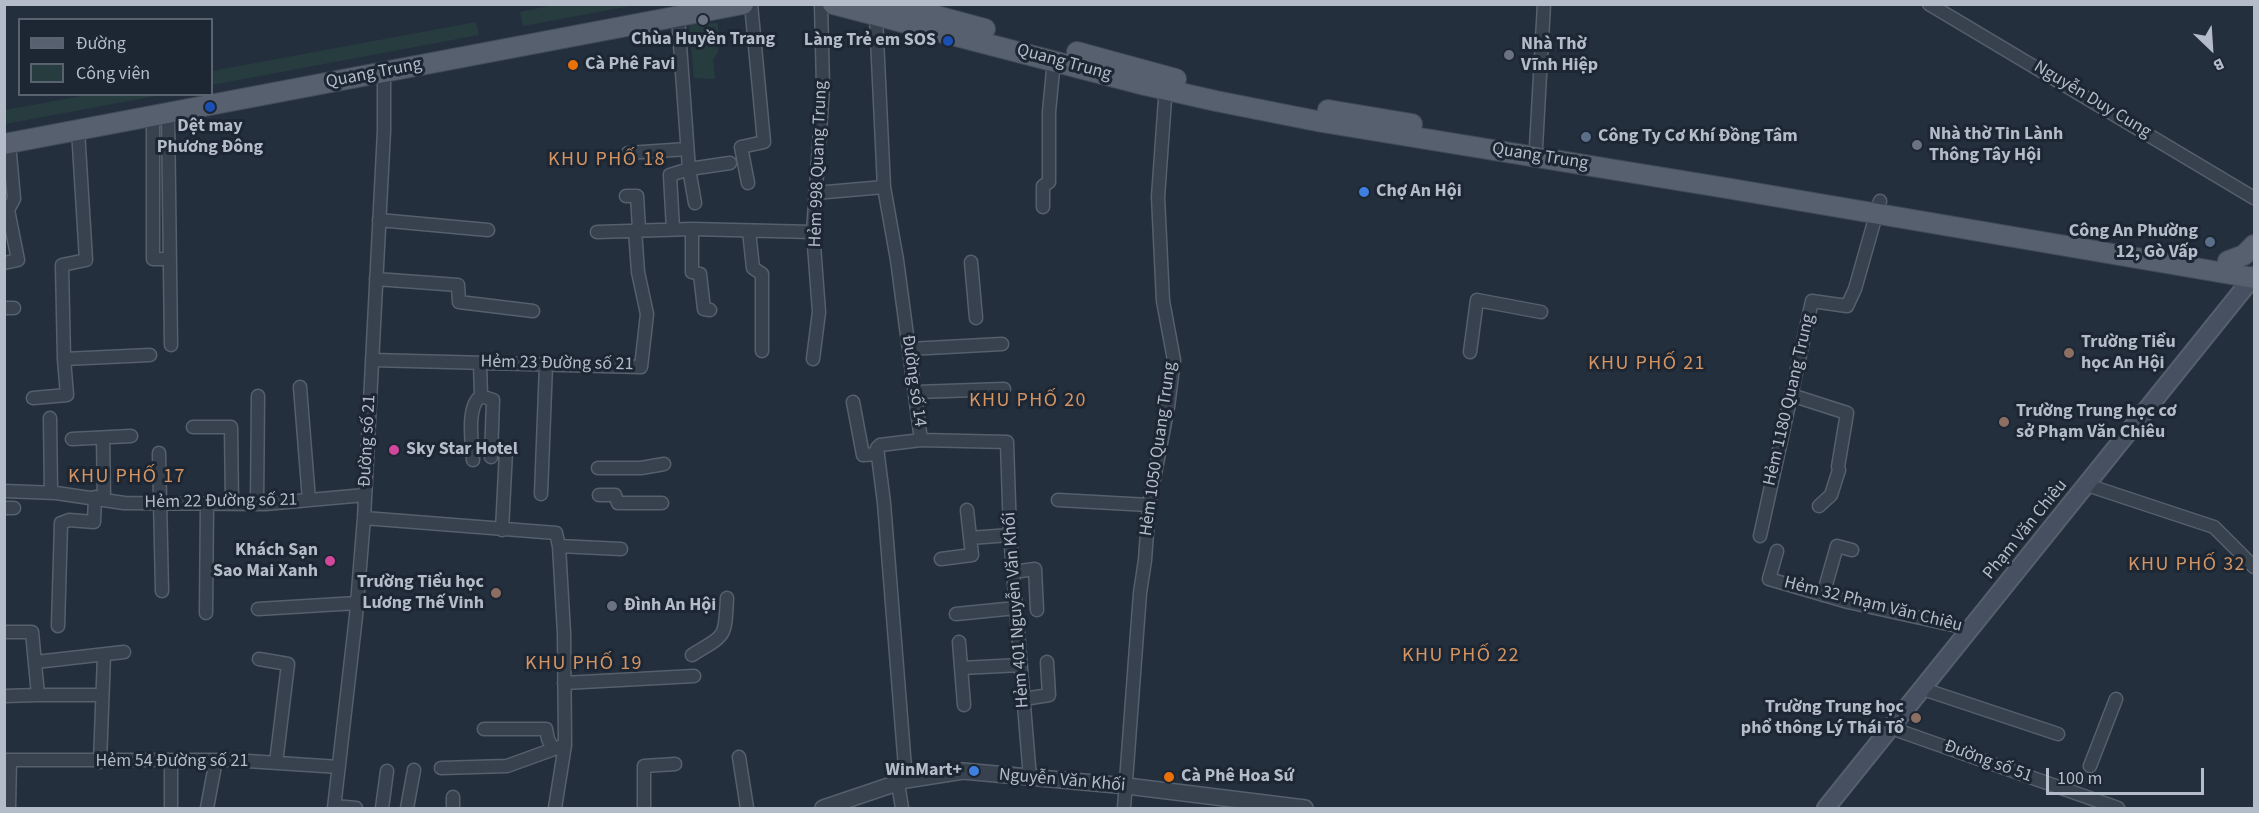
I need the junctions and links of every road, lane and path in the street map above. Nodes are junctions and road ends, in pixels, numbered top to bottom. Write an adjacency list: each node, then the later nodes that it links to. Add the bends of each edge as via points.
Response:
1 (743, 4): 8 (main road, Quang Trung)
2 (751, 4): 25 (street, via 764,142 741,147)
3 (821, 4): 27 (street, Hẻm 998 Quang Trung, via 823,87)
4 (833, 4): 9 (main road, Quang Trung)
5 (892, 4): 12 (main road, Quang Trung)
6 (1544, 4): 19 (street)
7 (1929, 4): 29 (street, Nguyễn Duy Cung)
8 (675, 11): 11 (main road, Quang Trung); 20 (street)
9 (876, 17): 10 (main road, Quang Trung); 26 (street, Đường số 14)
10 (1054, 60): 12 (main road, Quang Trung); 31 (street, via 1049,182 1043,186)
11 (383, 66): 13 (main road, Quang Trung); 16 (main road, Quang Trung); 33 (street, Đường số 21)
12 (1166, 83): 15 (main road, Quang Trung); 98 (street, Hẻm 1050 Quang Trung, via 1158,197 1163,301 1174,360)
13 (213, 91)
14 (185, 96): 18 (main road)
15 (1217, 96): 19 (main road, Quang Trung); 23 (main road, Quang Trung, via 1352,128)
16 (160, 114): 17 (main road, Quang Trung); 53 (street, via 153,260 170,259)
17 (78, 130): 18 (main road, Quang Trung); 58 (street, via 86,260 62,265)
18 (6, 139): 44 (street, via 14,199 8,210 18,260)
19 (1536, 147): 23 (main road, Quang Trung)
20 (687, 149): 21 (street); 24 (street)
21 (628, 153)
22 (730, 163): 24 (street)
23 (1612, 163): 32 (main road, Quang Trung)
24 (689, 170): 30 (street); 34 (street, via 670,175)
25 (748, 183)
26 (884, 187): 27 (street); 54 (street, Đường số 14)
27 (816, 193): 40 (street, Hẻm 998 Quang Trung)
28 (626, 196): 37 (street, via 637,196)
29 (2254, 198)
30 (695, 203)
31 (1043, 207)
32 (1878, 207): 42 (main road, Quang Trung); 46 (main road, Quang Trung); 66 (street, Hẻm 1180 Quang Trung, via 1847,306 1812,301)
33 (379, 220): 36 (street); 47 (street, Đường số 21)
34 (673, 229): 35 (street); 37 (street)
35 (692, 229): 38 (street); 48 (street, via 692,272 700,274 704,309)
36 (488, 230)
37 (637, 230): 39 (street); 62 (street, Hẻm 23 Đường số 21, via 638,272 647,314 641,368)
38 (749, 231): 40 (street); 55 (street, via 753,268 762,274)
39 (597, 232)
40 (813, 232): 59 (street, Hẻm 998 Quang Trung, via 819,312)
41 (2254, 245): 42 (main road, via 2244,255)
42 (2228, 261): 45 (main road, Quang Trung)
43 (971, 262): 51 (street)
44 (4, 263)
45 (2254, 265)
46 (2254, 277): 84 (main road, Phạm Văn Chiêu)
47 (376, 279): 49 (street, via 458,285 459,302); 60 (street, Đường số 21)
48 (710, 310)
49 (533, 311)
50 (1540, 312): 56 (street, via 1477,300)
51 (976, 318)
52 (1002, 344): 54 (street)
53 (171, 345)
54 (909, 349): 65 (street, Đường số 14)
55 (762, 351)
56 (1470, 352)
57 (150, 355): 58 (street)
58 (64, 359): 69 (street, via 67,395)
59 (813, 359)
60 (372, 360): 61 (street, Hẻm 23 Đường số 21); 88 (street, Đường số 21)
61 (480, 363): 62 (street, Hẻm 23 Đường số 21); 68 (street)
62 (546, 365): 87 (street)
63 (300, 387): 91 (street)
64 (1004, 389): 65 (street)
65 (916, 392): 76 (street, Đường số 14)
66 (1791, 395): 99 (street, via 1847,413 1831,495); 104 (street, Hẻm 1180 Quang Trung)
67 (258, 396): 97 (street)
68 (481, 396): 80 (street, via 493,400); 81 (street, via 472,409)
69 (33, 398)
70 (854, 402): 79 (street, via 862,455)
71 (50, 418): 86 (street)
72 (193, 427): 96 (street, via 231,427)
73 (131, 436): 74 (street)
74 (103, 438): 75 (street); 90 (street)
75 (72, 439)
76 (921, 440): 79 (street, Đường số 14, via 880,445); 103 (street, Hẻm 401 Nguyễn Văn Khối, via 1007,442)
77 (506, 451): 102 (street)
78 (159, 453): 93 (street)
79 (878, 454): 160 (street)
80 (490, 457)
81 (473, 460)
82 (664, 464): 83 (street)
83 (598, 468)
84 (2087, 485): 111 (street, via 2214,526); 123 (main road, Phạm Văn Chiêu)
85 (4, 490): 86 (street, Hẻm 22 Đường số 21)
86 (51, 492): 90 (street, Hẻm 22 Đường số 21)
87 (541, 494)
88 (365, 495): 91 (street, Hẻm 22 Đường số 21); 101 (street, Đường số 21)
89 (599, 495): 94 (street, via 615,495 618,503)
90 (100, 498): 93 (street, Hẻm 22 Đường số 21); 122 (street, via 94,522 61,523)
91 (309, 500): 97 (street, Hẻm 22 Đường số 21)
92 (1058, 500): 98 (street)
93 (160, 503): 95 (street, Hẻm 22 Đường số 21); 113 (street)
94 (662, 503)
95 (207, 504): 96 (street, Hẻm 22 Đường số 21); 120 (street)
96 (232, 504): 97 (street, Hẻm 22 Đường số 21)
97 (257, 504)
98 (1149, 505): 161 (street, Hẻm 1050 Quang Trung)
99 (1819, 506)
100 (967, 510): 105 (street)
101 (364, 518): 102 (street); 116 (street, Đường số 21)
102 (502, 530): 106 (street, via 556,533)
103 (1010, 535): 105 (street); 112 (street, Hẻm 401 Nguyễn Văn Khối)
104 (1760, 536)
105 (970, 538): 110 (street, via 972,555)
106 (559, 546): 107 (street); 135 (street)
107 (621, 549)
108 (1852, 550): 114 (street, via 1836,546)
109 (1777, 551): 114 (street, Hẻm 32 Phạm Văn Chiêu, via 1768,579)
110 (941, 559)
111 (2254, 567)
112 (1013, 572): 117 (street, Hẻm 401 Nguyễn Văn Khối); 119 (street, via 1035,569)
113 (162, 591)
114 (1823, 595): 123 (street, Hẻm 32 Phạm Văn Chiêu)
115 (727, 598): 128 (street, via 725,630)
116 (357, 603): 118 (street); 155 (street, Đường số 21)
117 (1016, 608): 121 (street); 132 (street, Hẻm 401 Nguyễn Văn Khối)
118 (258, 609)
119 (1037, 610)
120 (206, 613)
121 (956, 614)
122 (58, 626)
123 (1971, 629): 136 (main road, Phạm Văn Chiêu)
124 (4, 632): 130 (street, via 32,632)
125 (959, 642): 133 (street)
126 (124, 652): 127 (street)
127 (104, 655): 130 (street); 138 (street)
128 (692, 655)
129 (259, 658): 152 (street, via 288,664)
130 (36, 662): 137 (street)
131 (1047, 662): 140 (street, via 1049,695)
132 (1021, 665): 133 (street); 140 (street, Hẻm 401 Nguyễn Văn Khối)
133 (961, 668): 142 (street)
134 (694, 676): 135 (street)
135 (564, 683): 146 (street)
136 (1923, 689): 143 (main road, Phạm Văn Chiêu); 145 (street)
137 (38, 695): 138 (street); 139 (street)
138 (102, 695): 151 (street)
139 (4, 696)
140 (1024, 699): 159 (street, Hẻm 401 Nguyễn Văn Khối)
141 (2116, 699): 154 (street)
142 (964, 705)
143 (1892, 728): 176 (main road, Phạm Văn Chiêu); 177 (street, Đường số 51)
144 (484, 729): 146 (street, via 546,729 548,739)
145 (2058, 734)
146 (559, 747): 156 (street, via 507,766); 169 (street)
147 (739, 757): 171 (street)
148 (7, 760): 151 (street, Hẻm 54 Đường số 21); 163 (street)
149 (171, 760): 150 (street, Hẻm 54 Đường số 21); 151 (street, Hẻm 54 Đường số 21); 164 (street)
150 (216, 760): 152 (street, Hẻm 54 Đường số 21); 165 (street)
151 (100, 762)
152 (276, 763): 155 (street, Hẻm 54 Đường số 21)
153 (675, 765): 170 (street, via 644,766)
154 (2090, 766)
155 (339, 767): 162 (street, Đường số 21)
156 (441, 768)
157 (414, 770): 168 (street)
158 (387, 771): 167 (street)
159 (1030, 778): 160 (street, Nguyễn Văn Khối, via 963,771); 161 (street, Nguyễn Văn Khối)
160 (902, 781): 172 (street, Nguyễn Văn Khối); 173 (street)
161 (1127, 786): 174 (street, Hẻm 1050 Quang Trung); 175 (street, Nguyễn Văn Khối)
162 (335, 807): 166 (street)
163 (9, 808)
164 (171, 808)
165 (207, 808)
166 (356, 808)
167 (382, 808)
168 (407, 808)
169 (555, 808)
170 (644, 808)
171 (747, 808)
172 (823, 808)
173 (902, 808)
174 (1124, 808)
175 (1305, 808)
176 (1826, 808)
177 (2118, 808)

